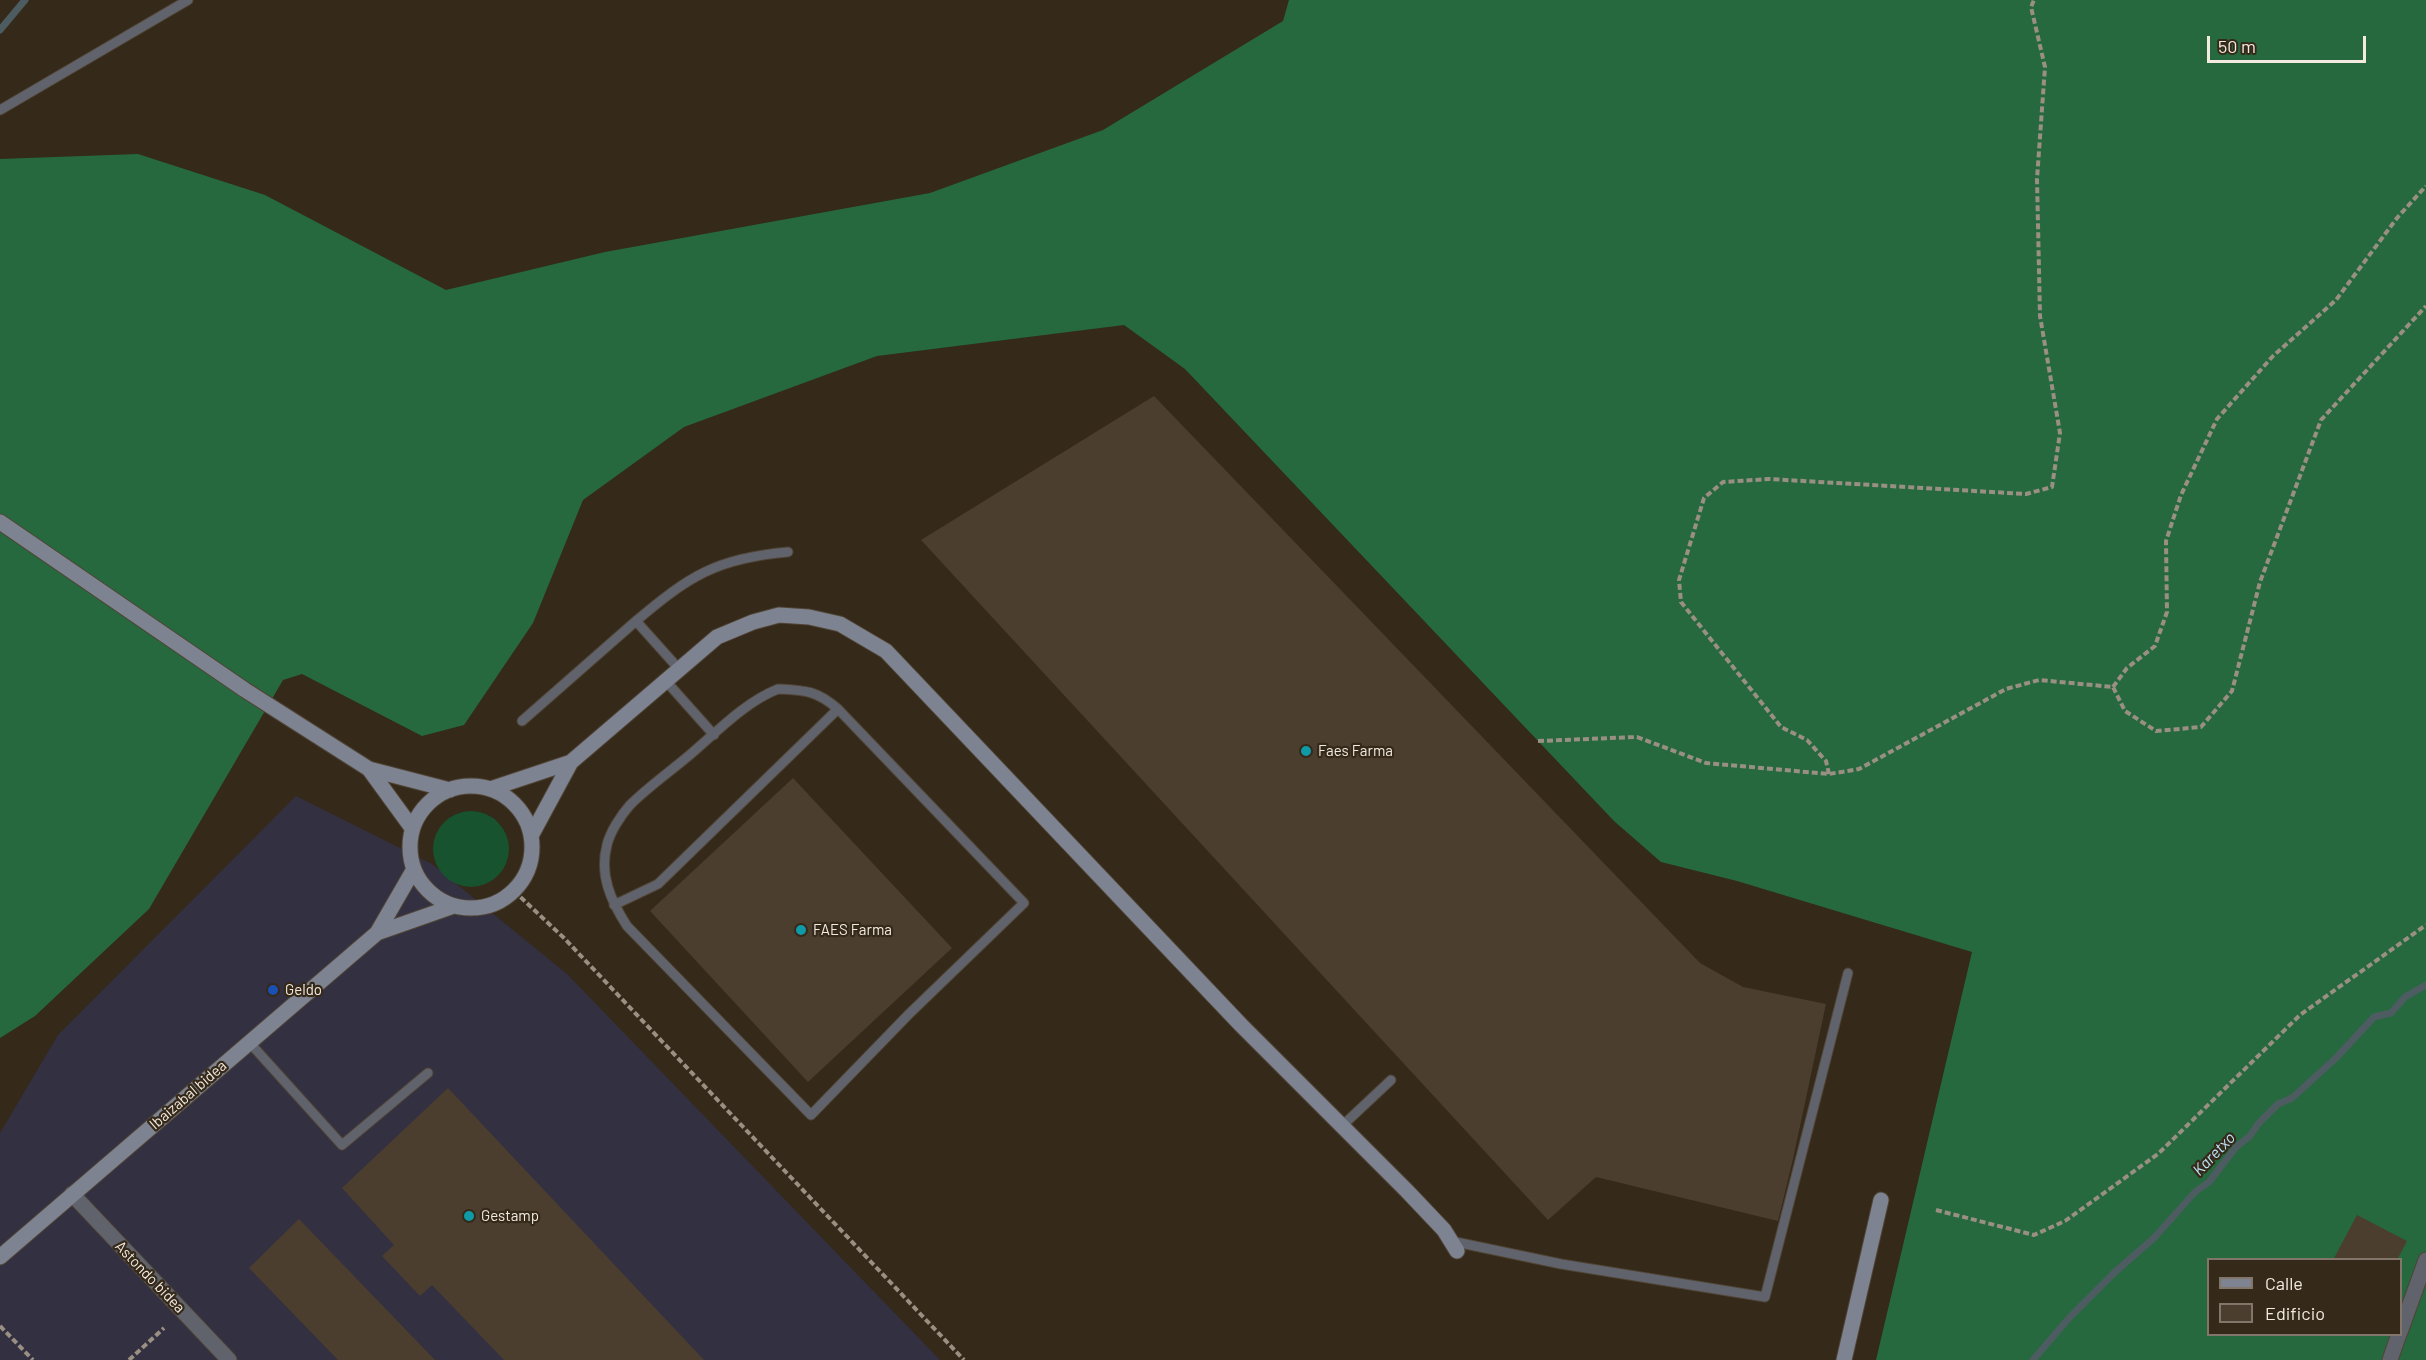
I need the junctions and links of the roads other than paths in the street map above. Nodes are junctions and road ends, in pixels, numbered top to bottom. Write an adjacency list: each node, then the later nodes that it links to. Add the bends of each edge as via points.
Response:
1 (185, 1): 2 (lane)
2 (0, 110)
3 (0, 522): 12 (street, via 245,690)
4 (788, 552): 5 (lane, via 733,560 711,568 668,594)
5 (636, 621): 6 (lane); 9 (lane)
6 (679, 669): 7 (street); 25 (street, via 717,637 779,615 840,624 886,651)
7 (665, 680): 10 (lane); 11 (street)
8 (838, 709): 10 (lane, via 822,696 778,689 762,696); 18 (lane, via 658,884); 18 (lane, via 1024,903 811,1115 627,926)
9 (522, 721)
10 (714, 735): 18 (lane, via 630,806 617,823 607,843 604,866)
11 (571, 762): 13 (street); 16 (street)
12 (369, 769): 14 (street); 15 (street)
13 (490, 789): 14 (street, via 463,786); 16 (street, via 521,812)
14 (450, 790): 15 (street, via 427,805)
15 (412, 828): 17 (street)
16 (531, 836): 19 (street, via 526,875 514,891 482,908)
17 (414, 869): 19 (street, via 429,892); 20 (street, Ibaizabal bidea)
18 (614, 905)
19 (454, 906): 20 (street, Ibaizabal bidea)
20 (377, 933): 22 (street, Ibaizabal bidea)
21 (1848, 973): 28 (lane, via 1765,1296)
22 (249, 1042): 23 (lane, via 342,1145); 26 (street, Ibaizabal bidea)
23 (428, 1073)
24 (1391, 1080): 25 (lane)
25 (1342, 1126): 28 (street, via 1444,1230)
26 (72, 1194): 29 (street, Ibaizabal bidea); 33 (street, Astondo bidea)
27 (1881, 1200): 34 (street)
28 (1454, 1246)
29 (0, 1257)
30 (2426, 1260): 31 (street)
31 (2402, 1327)
32 (2399, 1336): 35 (street)
33 (229, 1360)
34 (1844, 1360)
35 (2390, 1360)

